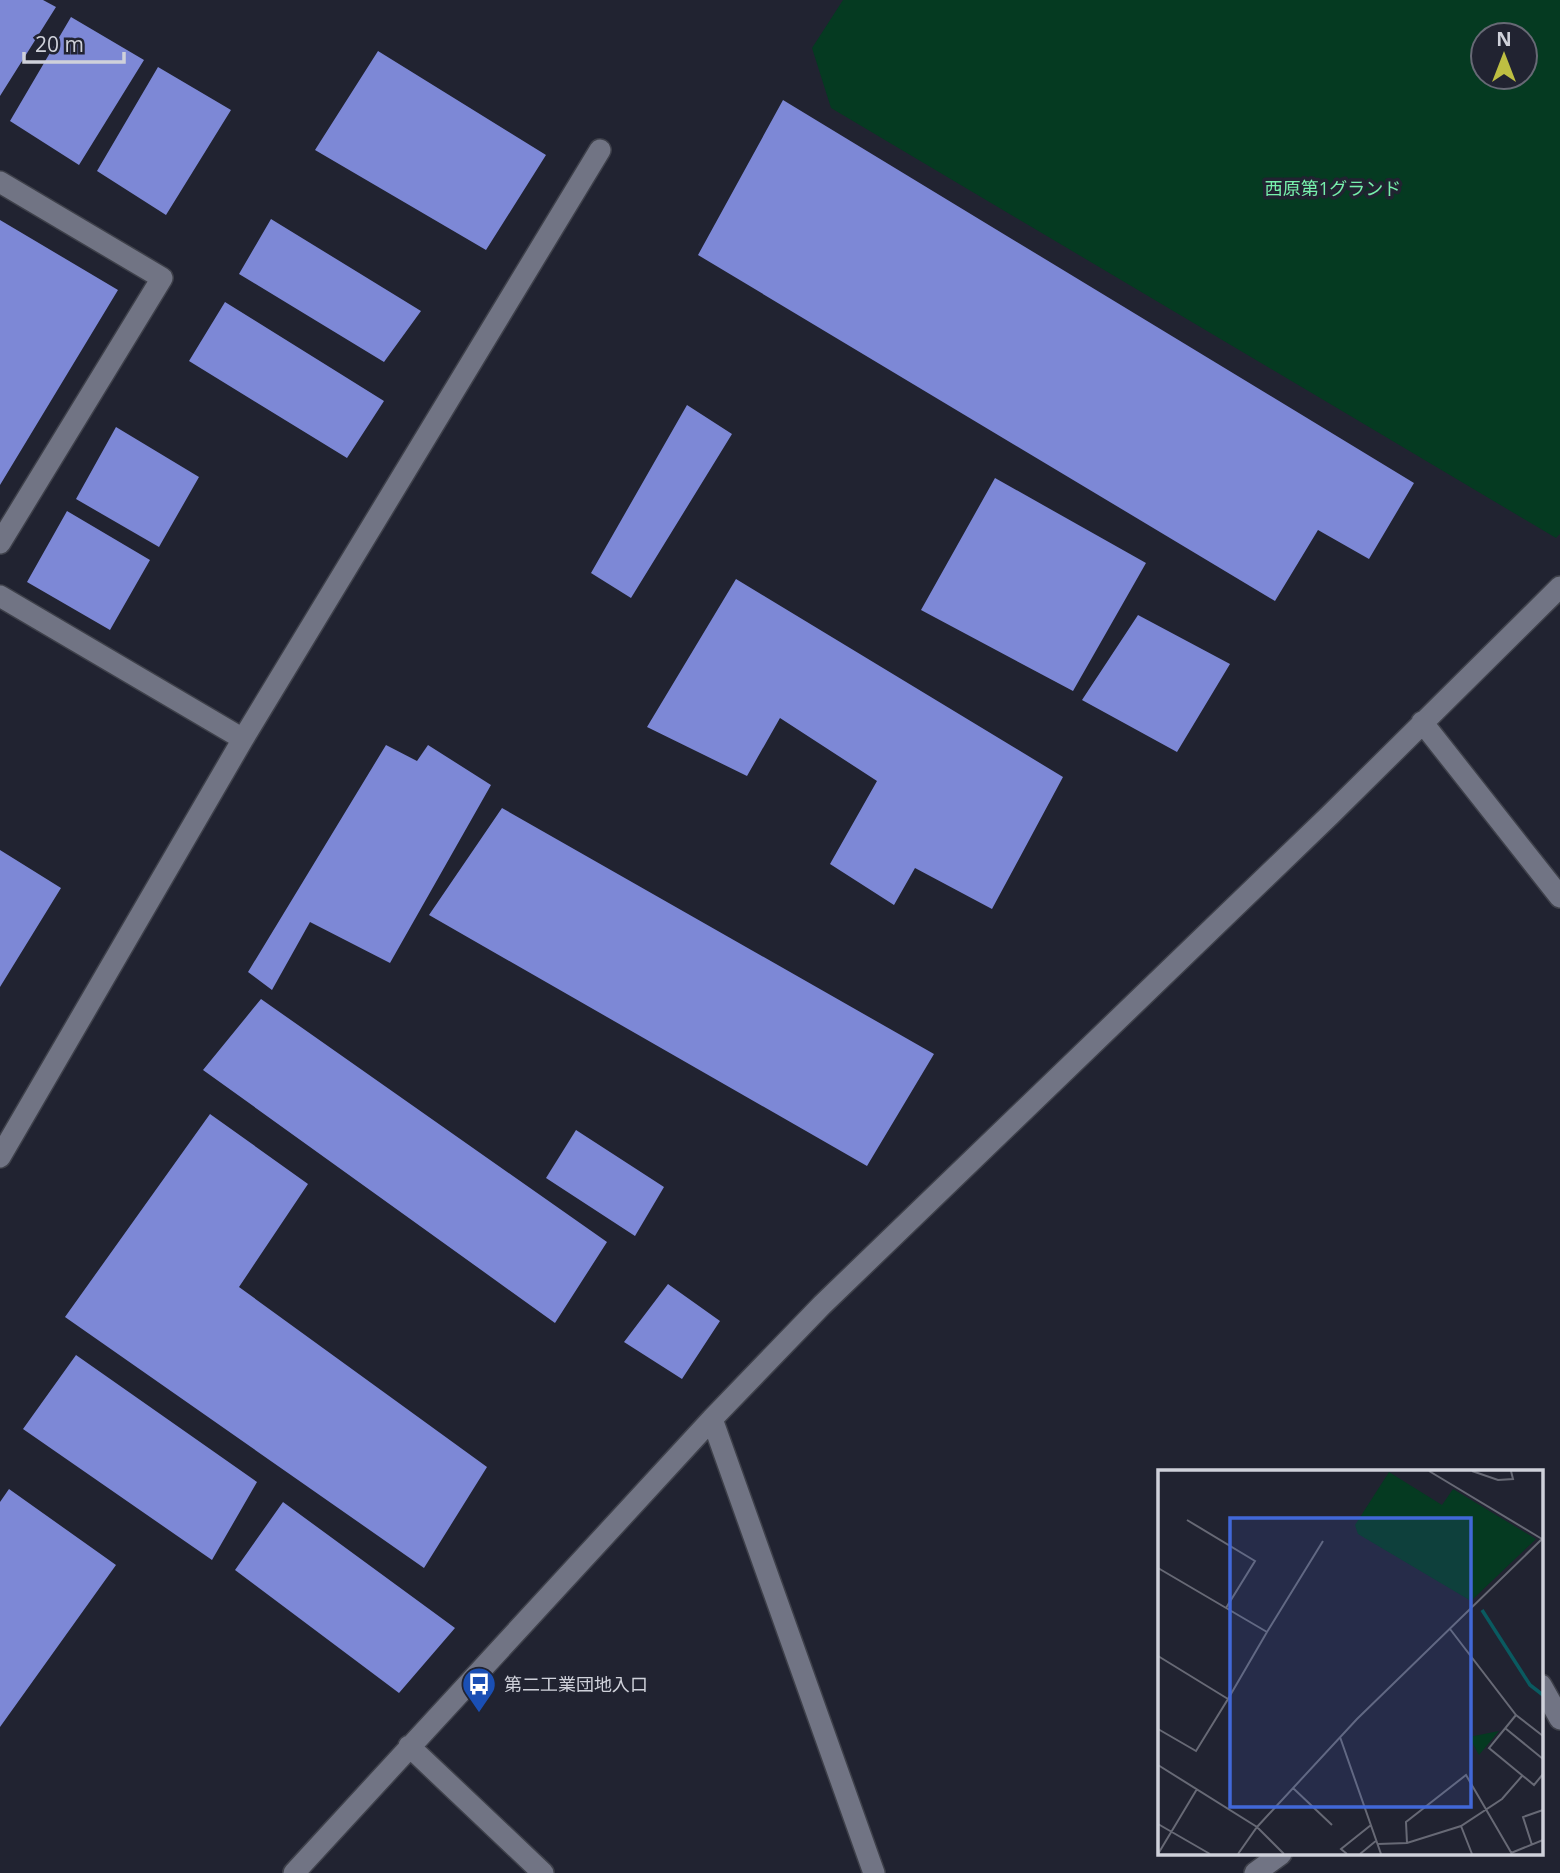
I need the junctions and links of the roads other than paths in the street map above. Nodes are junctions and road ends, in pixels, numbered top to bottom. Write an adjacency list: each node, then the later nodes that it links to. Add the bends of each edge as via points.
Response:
1 (600, 150): 7 (street)
2 (0, 182): 3 (street, via 162,278)
3 (0, 543)
4 (1560, 587): 6 (street)
5 (0, 596): 7 (street)
6 (1422, 722): 8 (street); 10 (street, via 822,1304)
7 (243, 739): 9 (street)
8 (1560, 897)
9 (0, 1157)
10 (712, 1419): 13 (street); 17 (street)
11 (1542, 1687): 12 (street)
12 (1560, 1718)
13 (409, 1746): 15 (street); 16 (street)
14 (1278, 1856): 18 (street)
15 (294, 1873)
16 (543, 1873)
17 (874, 1873)
18 (1255, 1873)

